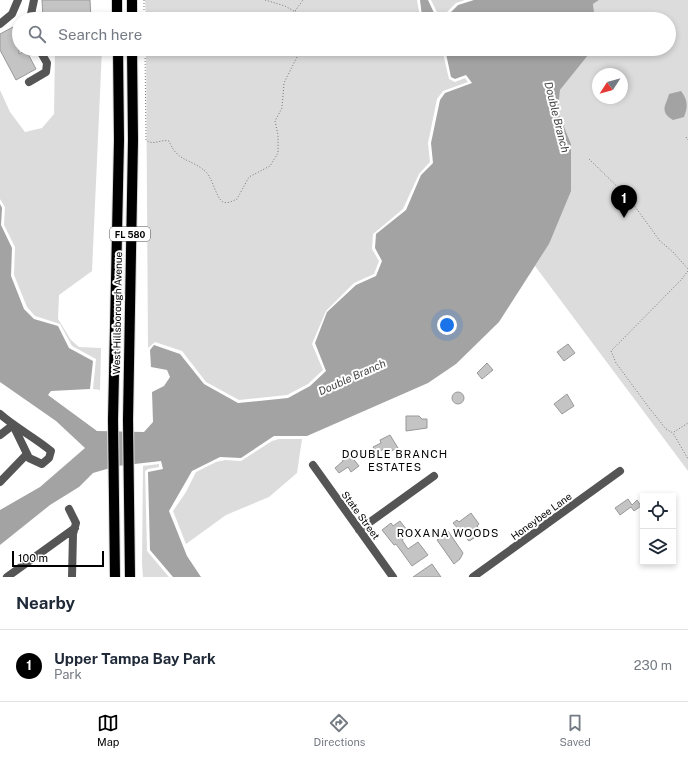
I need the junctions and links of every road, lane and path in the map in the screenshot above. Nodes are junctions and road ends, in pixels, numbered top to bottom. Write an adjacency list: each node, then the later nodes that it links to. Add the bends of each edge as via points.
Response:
1 (18, 0): 9 (street)
2 (34, 0): 10 (street)
3 (117, 0): 11 (main road)
4 (132, 0): 12 (main road)
5 (144, 0): 13 (path)
6 (265, 0): 8 (path)
7 (303, 0): 8 (path)
8 (294, 11)
9 (13, 12)
10 (31, 12)
11 (118, 12)
12 (132, 12)
13 (144, 12)
14 (12, 14): 15 (street)
15 (0, 24)
16 (43, 56): 21 (street, via 47,63 46,72)
17 (118, 56): 42 (main road, West Hillsborough Avenue / FL 580, via 119,140 113,420)
18 (132, 56): 43 (main road, West Hillsborough Avenue / FL 580, via 128,420)
19 (145, 56): 20 (path, via 146,140 169,142 179,157 207,174 220,199 224,203 229,203 237,199 251,174 270,166 278,153 275,120 282,108 284,83)
20 (298, 56)
21 (29, 82)
22 (686, 137): 23 (path)
23 (688, 140)
24 (589, 159): 25 (path, via 628,197 660,241)
25 (688, 270): 29 (path, via 611,351 616,363 650,409 666,429)
26 (0, 414): 28 (street)
27 (688, 422): 29 (path)
28 (13, 425): 30 (street); 31 (street); 31 (street, via 51,451 49,458 42,464)
29 (674, 433): 32 (path)
30 (0, 436)
31 (27, 454): 36 (street)
32 (688, 459)
33 (313, 465): 39 (street, State Street)
34 (620, 471): 45 (street, Honeybee Lane)
35 (434, 476): 39 (street)
36 (0, 482)
37 (69, 509): 38 (street, via 76,523)
38 (75, 528): 40 (street); 41 (street)
39 (360, 530): 44 (street, State Street)
40 (7, 577)
41 (72, 577)
42 (115, 577)
43 (130, 577)
44 (393, 577)
45 (473, 577)

